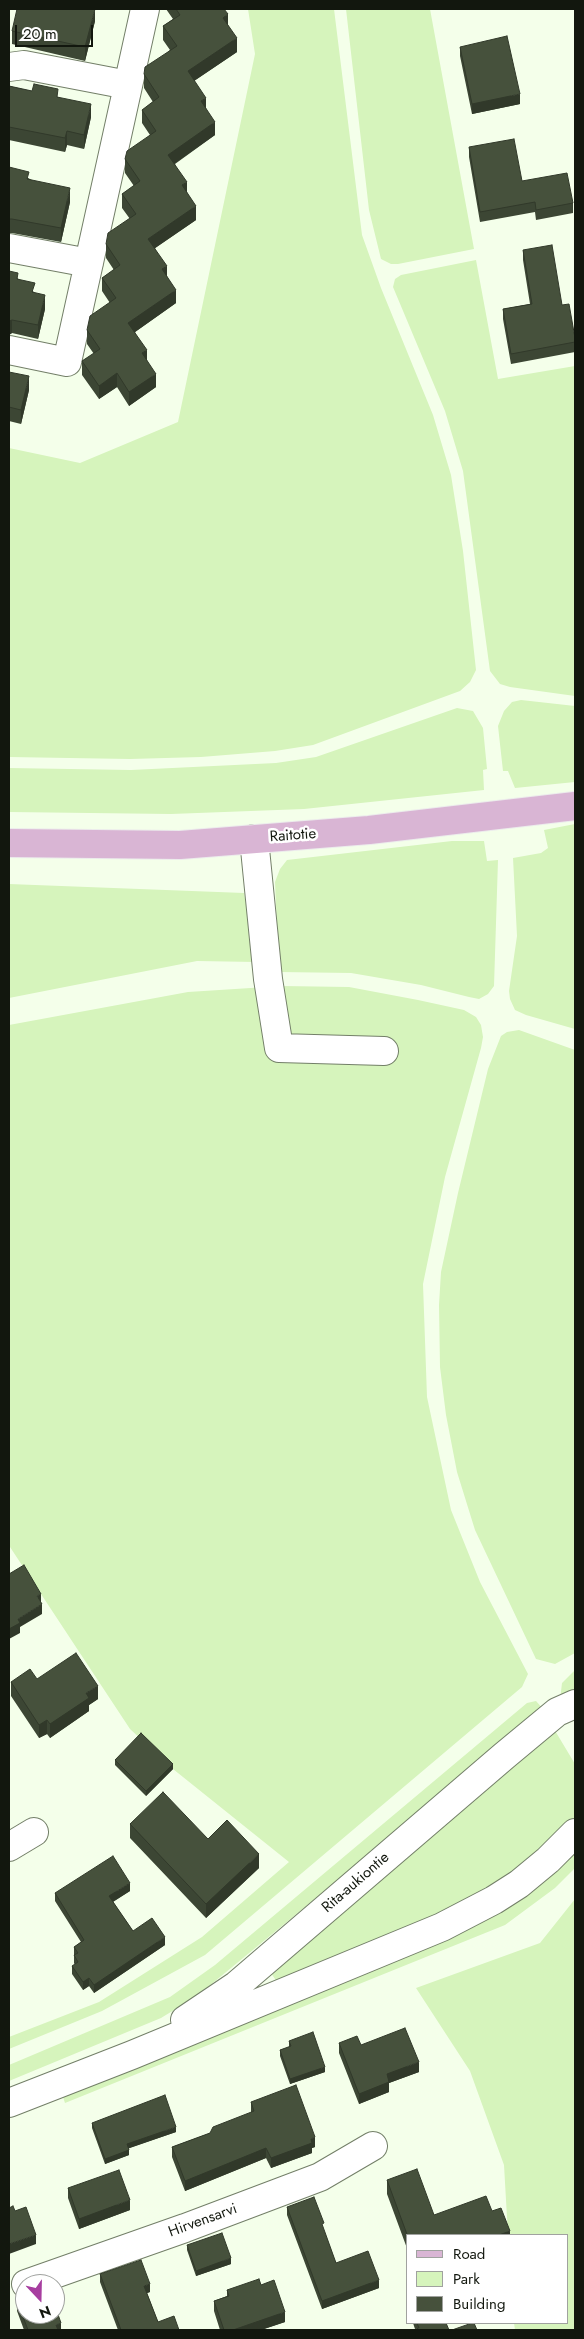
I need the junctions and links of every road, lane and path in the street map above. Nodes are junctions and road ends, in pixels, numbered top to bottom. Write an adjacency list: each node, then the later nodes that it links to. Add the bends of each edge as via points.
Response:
1 (145, 9): 3 (street)
2 (9, 67): 3 (street, via 24,65)
3 (128, 85): 5 (street)
4 (9, 248): 5 (street)
5 (89, 263): 6 (street, via 67,362)
6 (9, 350)
7 (575, 806): 8 (main road, Raitotie, via 369,830)
8 (254, 839): 9 (main road, Raitotie, via 180,844); 10 (street, via 268,979 279,1048)
9 (9, 843)
10 (384, 1051)
11 (575, 1704): 15 (street, Rita-aukiontie, via 556,1712 238,1985)
12 (34, 1832): 14 (street)
13 (575, 1833): 15 (street, Rita-aukiontie, via 520,1884 442,1927)
14 (9, 1847)
15 (132, 2055): 16 (street, Rita-aukiontie)
16 (9, 2103)
17 (373, 2146): 18 (street, Hirvensarvi, via 320,2177)
18 (55, 2274)

